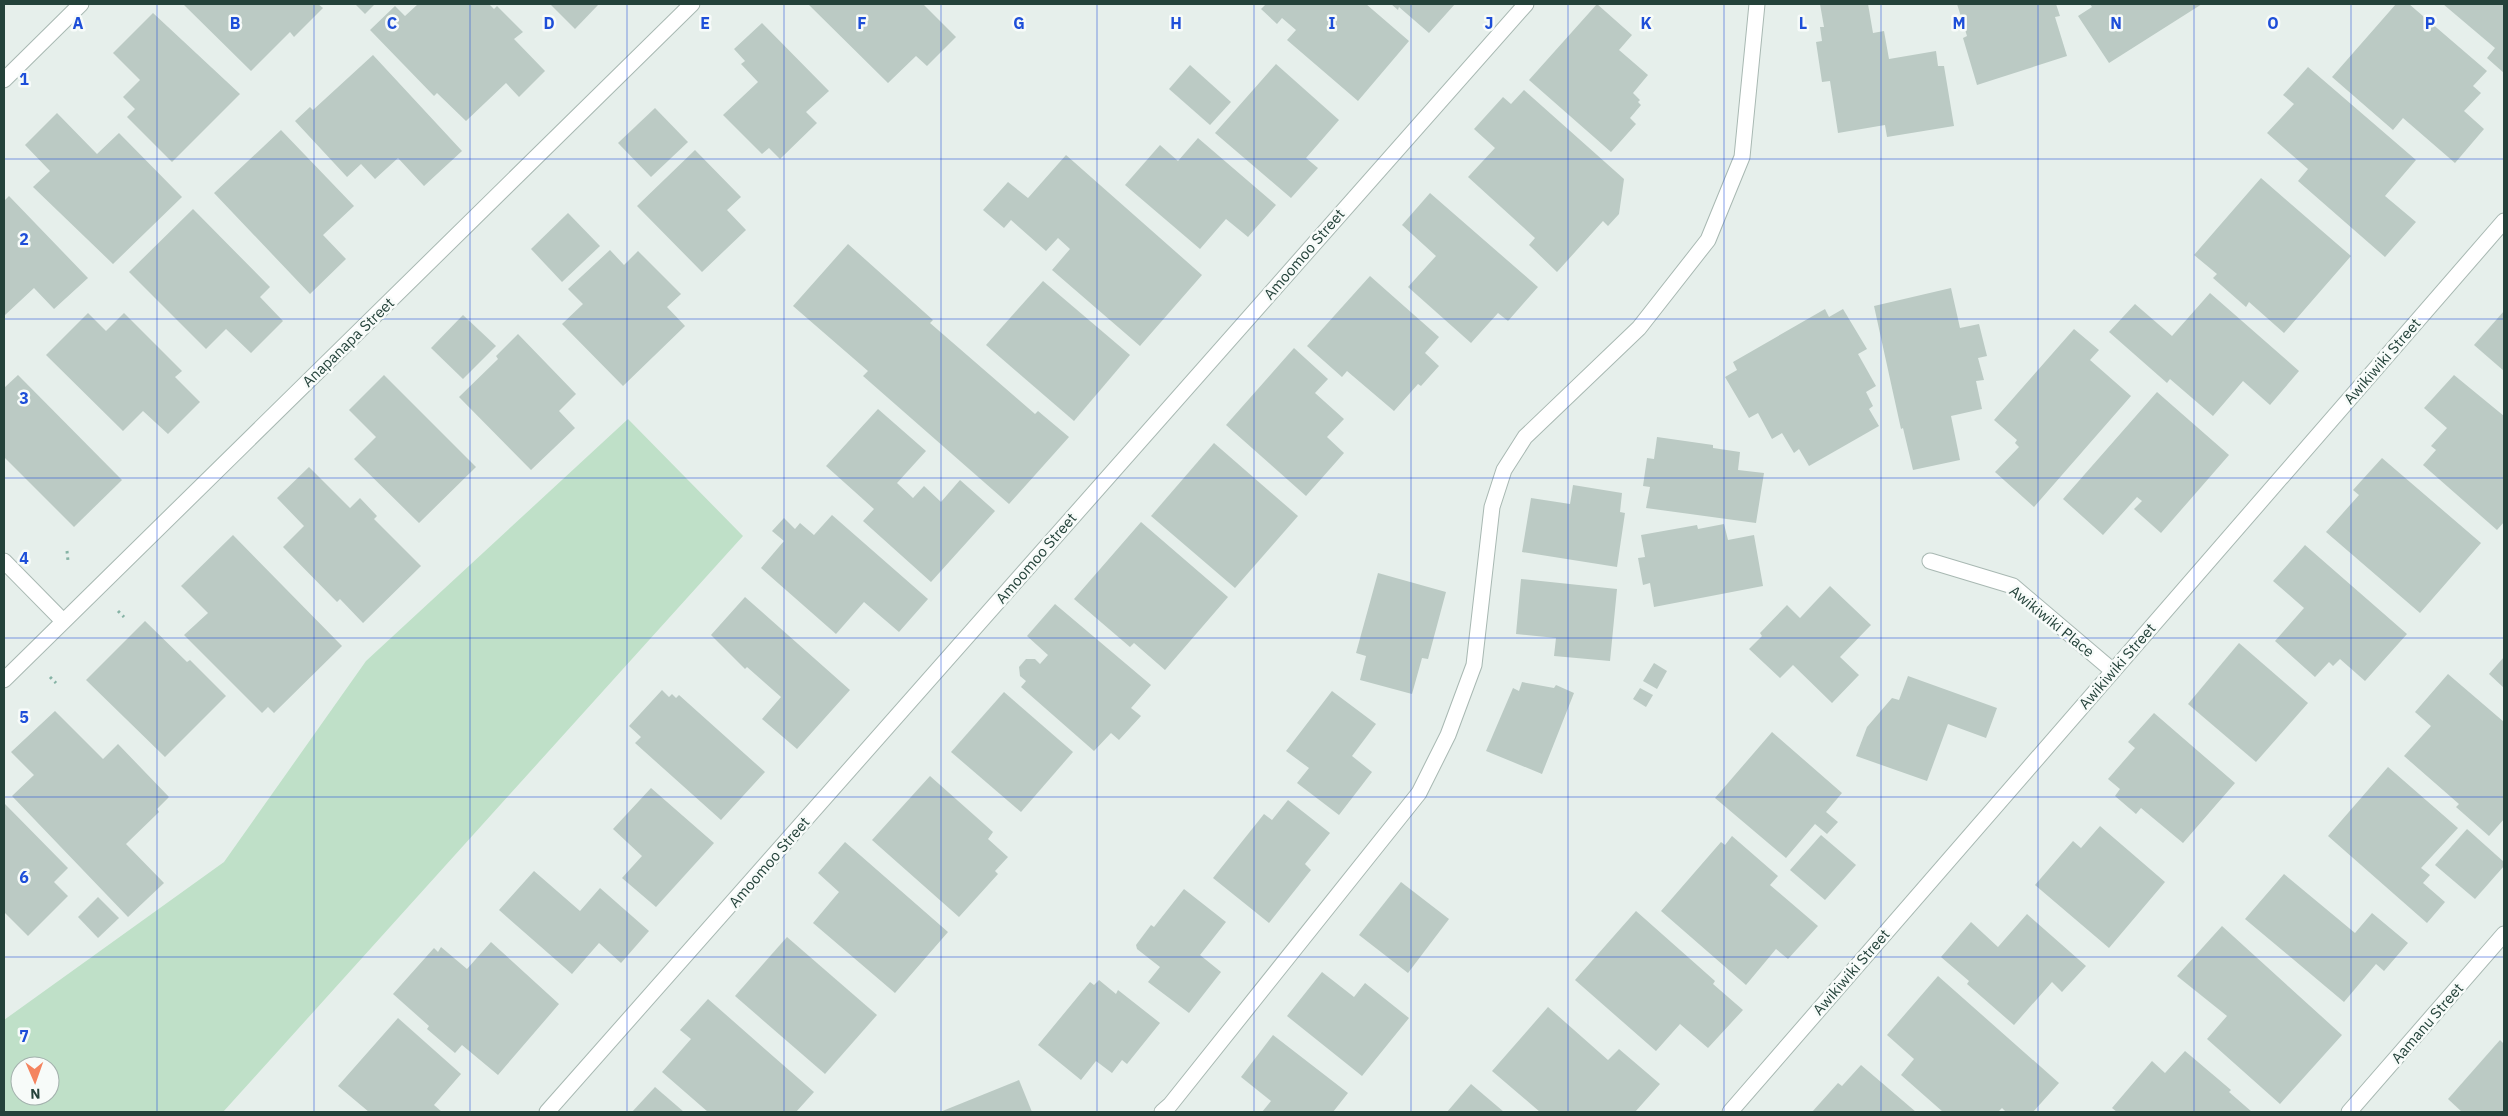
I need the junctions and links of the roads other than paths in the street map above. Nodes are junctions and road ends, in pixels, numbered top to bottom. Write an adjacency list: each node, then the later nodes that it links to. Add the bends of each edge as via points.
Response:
1 (81, 4): 5 (street)
2 (692, 4): 9 (street, Anapanapa Street)
3 (1526, 4): 13 (street, Amoomoo Street)
4 (1757, 4): 14 (street, via 1742,157 1708,240 1639,328 1525,437 1504,470 1492,507 1474,665 1451,728 1420,793)
5 (4, 80)
6 (2504, 221): 10 (street, Awikiwiki Street)
7 (4, 561): 9 (street)
8 (1930, 561): 10 (street, Awikiwiki Place, via 2013,586)
9 (63, 621): 11 (street, Anapanapa Street)
10 (2113, 671): 15 (street, Awikiwiki Street)
11 (4, 680)
12 (2504, 934): 16 (street, Aamanu Street)
13 (547, 1112)
14 (1162, 1112)
15 (1730, 1112)
16 (2349, 1112)

